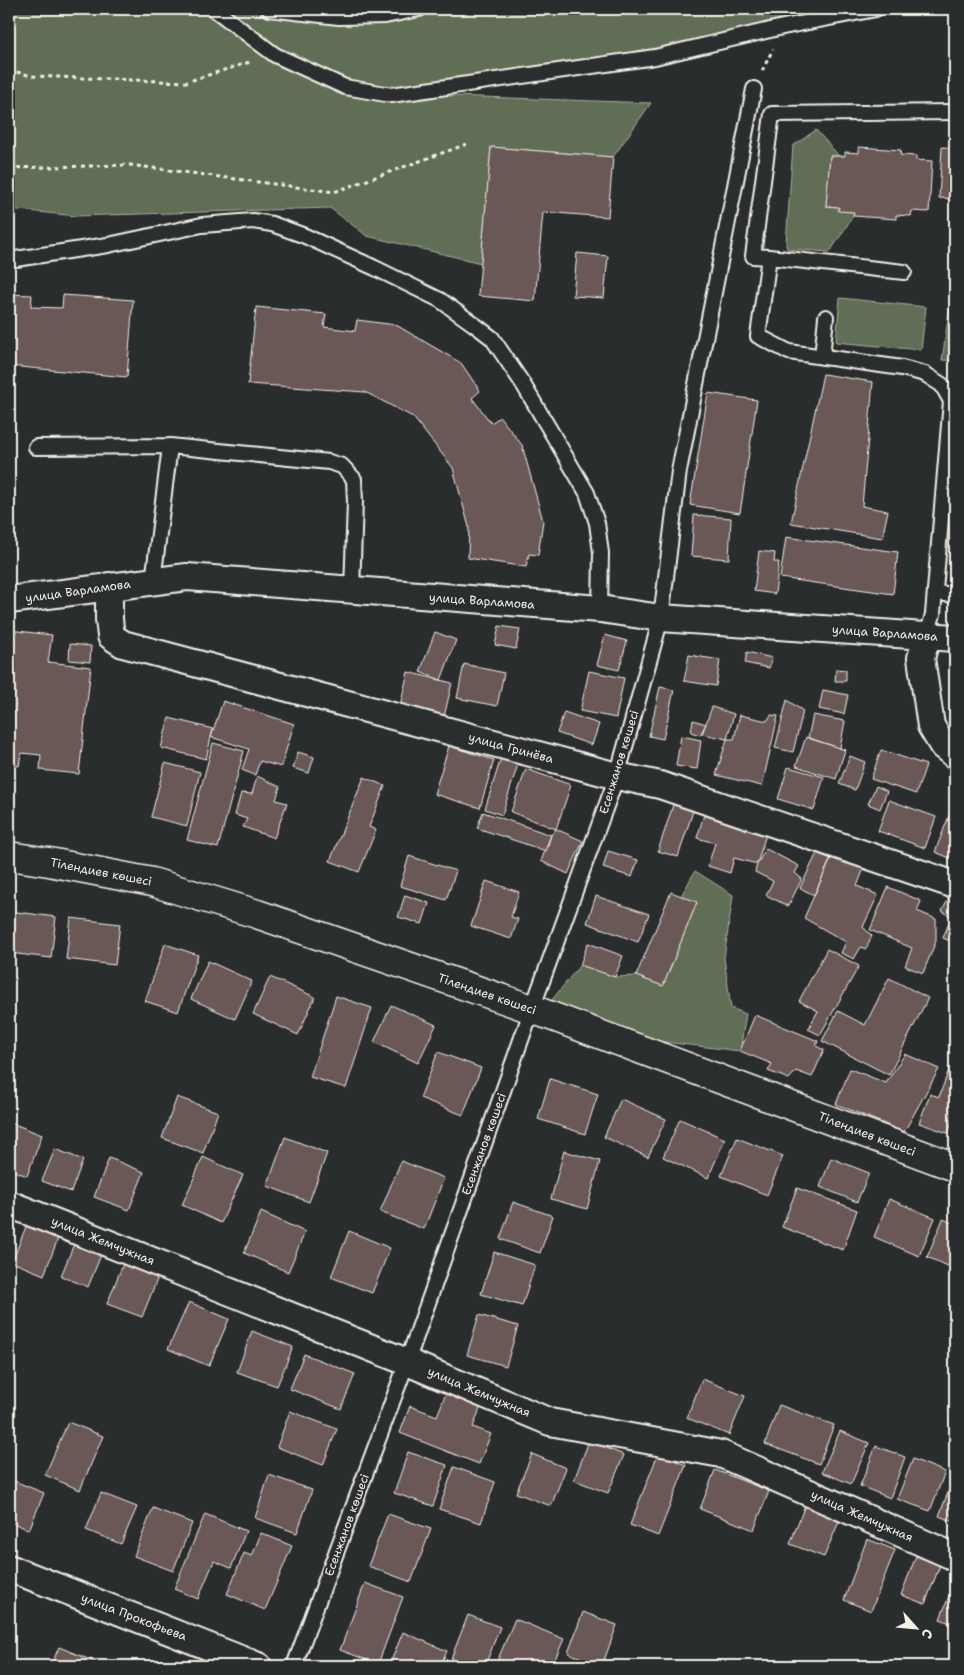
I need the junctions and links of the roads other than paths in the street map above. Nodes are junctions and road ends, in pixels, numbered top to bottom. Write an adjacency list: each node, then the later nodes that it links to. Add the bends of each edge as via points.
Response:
1 (214, 9): 4 (lane, via 275,55 345,87 391,95 655,57)
2 (269, 9): 3 (lane, via 339,17 385,16)
3 (419, 9)
4 (876, 9)
5 (754, 89): 21 (lane, Есенжанов көшесі, via 679,470)
6 (955, 112): 7 (lane, via 772,114 753,256)
7 (769, 257): 9 (lane); 11 (lane, via 758,336 789,352)
8 (9, 260): 20 (lane, via 108,245 202,225 253,220 305,236 440,300 492,338 587,493 597,523 601,553)
9 (904, 272)
10 (826, 317): 11 (lane)
11 (822, 357): 17 (lane, via 925,374 942,385 951,401)
12 (170, 446): 13 (lane); 14 (lane); 16 (lane, via 342,466 354,479)
13 (36, 447)
14 (153, 581): 15 (street, улица Варламова); 16 (street, улица Варламова, via 187,577)
15 (109, 586): 19 (street, улица Варламова); 25 (street, улица Гринёва, via 109,628 111,636 123,644)
16 (352, 591): 20 (street, улица Варламова)
17 (935, 593): 18 (lane); 22 (lane)
18 (955, 595)
19 (9, 600)
20 (600, 609): 21 (street, улица Варламова)
21 (661, 618): 22 (street, улица Варламова); 25 (lane, Есенжанов көшесі)
22 (927, 636): 23 (street, улица Варламова); 24 (street, via 921,658 931,726 943,746)
23 (955, 638)
24 (955, 755)
25 (617, 776): 27 (street, улица Гринёва, via 660,785); 28 (lane, Есенжанов көшесі)
26 (9, 856): 28 (street, Тілендиев көшесі, via 152,882 267,917)
27 (955, 885)
28 (532, 1009): 29 (street, Тілендиев көшесі); 31 (lane, Есенжанов көшесі)
29 (955, 1167)
30 (9, 1204): 31 (street, улица Жемчужная)
31 (407, 1362): 32 (street, улица Жемчужная, via 550,1422 721,1454); 35 (lane, Есенжанов көшесі)
32 (955, 1557)
33 (9, 1568): 34 (street, улица Прокофьева)
34 (258, 1666)
35 (294, 1666)

